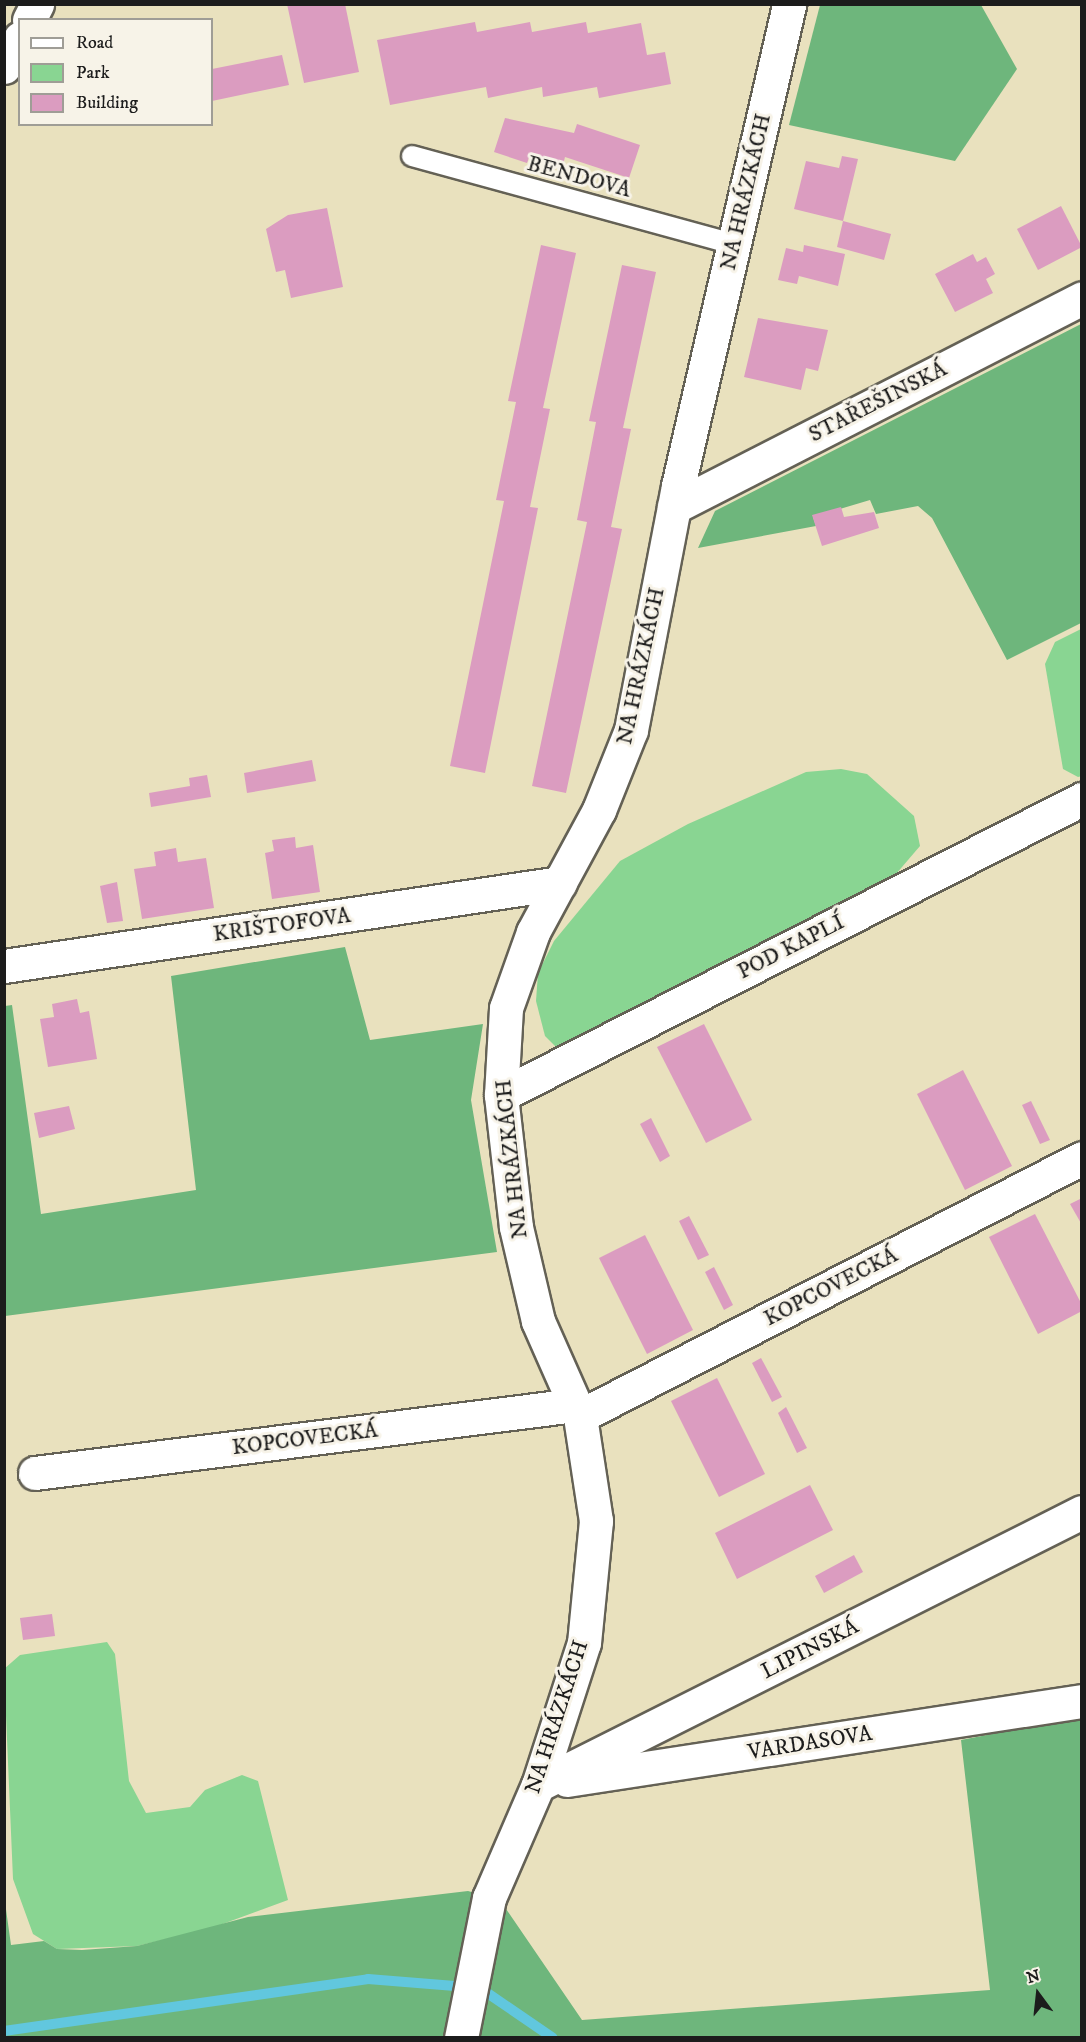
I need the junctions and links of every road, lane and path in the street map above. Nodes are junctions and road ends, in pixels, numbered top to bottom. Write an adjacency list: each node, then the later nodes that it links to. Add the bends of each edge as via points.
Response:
1 (37, 4): 3 (street)
2 (789, 4): 7 (street, NA HRÁZKÁCH)
3 (30, 18)
4 (18, 42): 5 (street)
5 (4, 67)
6 (412, 156): 7 (lane, BENDOVA)
7 (734, 244): 9 (street, NA HRÁZKÁCH)
8 (1082, 298): 9 (street, STAŘEŠINSKÁ)
9 (674, 507): 11 (street, NA HRÁZKÁCH, via 632,730 599,810)
10 (1082, 799): 13 (street, POD KAPLÍ)
11 (560, 883): 12 (street, KRIŠTOFOVA); 13 (street, NA HRÁZKÁCH, via 534,932 506,1008)
12 (4, 966)
13 (501, 1095): 15 (street, NA HRÁZKÁCH, via 516,1227 538,1321)
14 (1082, 1158): 15 (street, KOPCOVECKÁ)
15 (577, 1411): 16 (street, KOPCOVECKÁ); 19 (street, NA HRÁZKÁCH, via 596,1521 584,1643)
16 (35, 1473)
17 (1082, 1512): 19 (street, LIPINSKÁ)
18 (1082, 1701): 19 (street, VARDASOVA)
19 (538, 1785): 20 (street, NA HRÁZKÁCH, via 489,1898)
20 (461, 2037)

